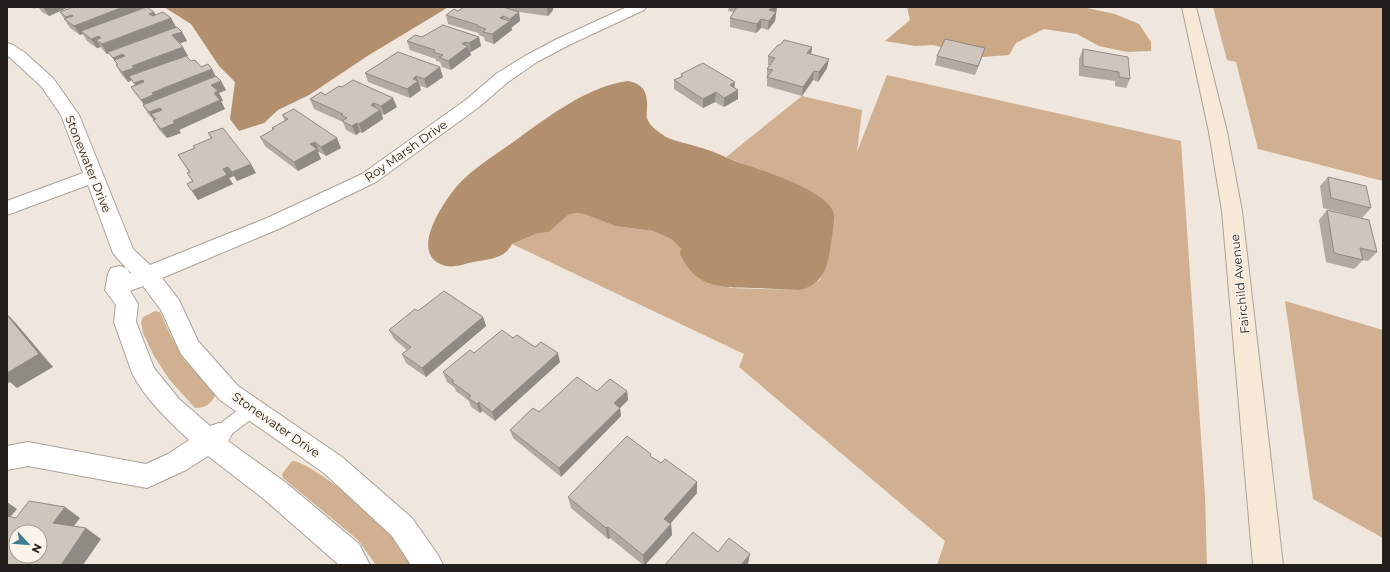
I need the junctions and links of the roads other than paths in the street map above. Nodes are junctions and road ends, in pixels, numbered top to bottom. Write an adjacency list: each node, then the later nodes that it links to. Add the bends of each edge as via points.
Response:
1 (639, 7): 7 (street, Roy Marsh Drive, via 531,59 369,178 274,223)
2 (1189, 7): 14 (main road, Fairchild Avenue, via 1220,139 1232,211)
3 (7, 48): 4 (street, Stonewater Drive, via 47,82 70,115)
4 (94, 176): 5 (street); 6 (street, Stonewater Drive)
5 (7, 208)
6 (124, 253): 7 (street, Stonewater Drive); 8 (street)
7 (148, 276): 8 (street, Roy Marsh Drive); 9 (street, Stonewater Drive, via 171,306 189,347 229,392)
8 (116, 288): 10 (street, via 127,304 125,322 144,373 170,406)
9 (252, 409): 10 (lane); 13 (street, Stonewater Drive, via 333,464 402,527)
10 (214, 437): 11 (street, via 177,462 147,476 28,454); 12 (street, via 348,554)
11 (7, 458)
12 (355, 565)
13 (428, 565)
14 (1268, 565)

